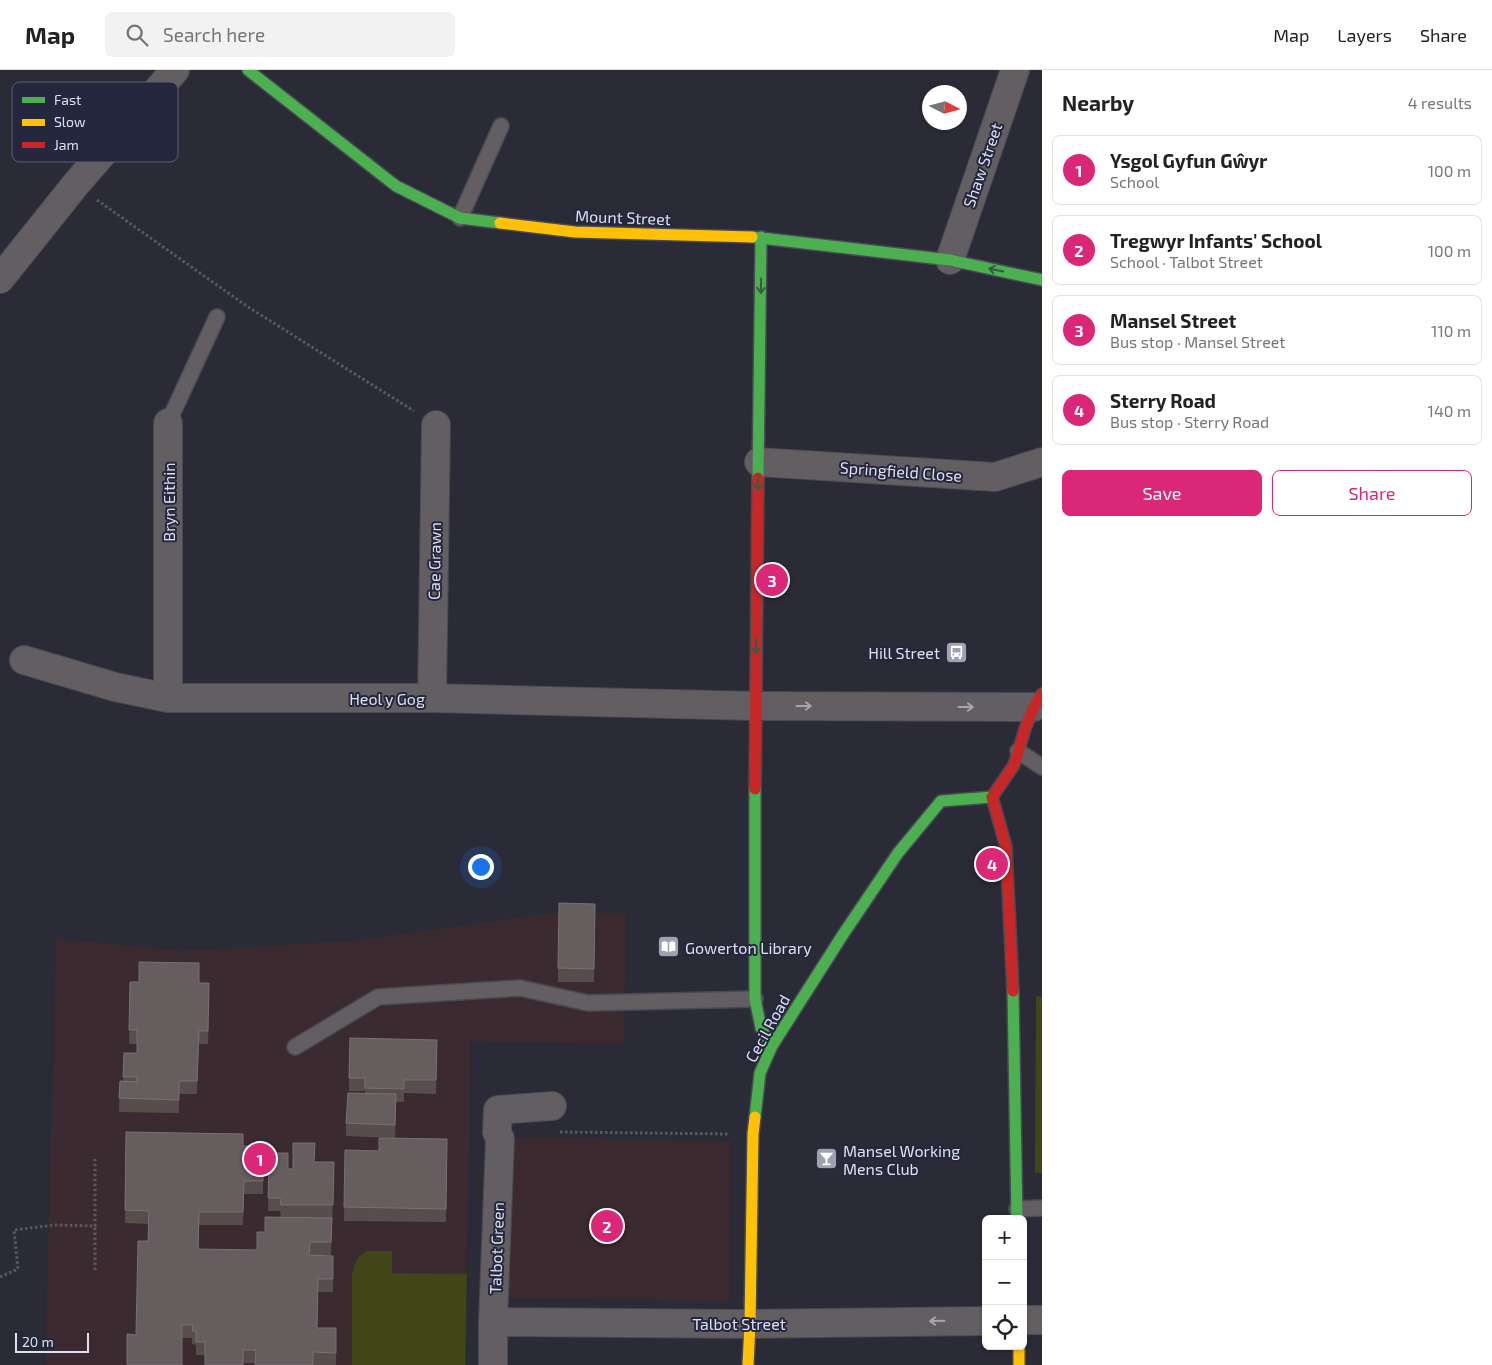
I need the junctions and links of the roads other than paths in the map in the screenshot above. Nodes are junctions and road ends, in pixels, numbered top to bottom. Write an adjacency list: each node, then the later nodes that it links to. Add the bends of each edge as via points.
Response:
1 (175, 70): 4 (street)
2 (248, 70): 7 (street, Mount Street, via 396,186)
3 (1015, 70): 9 (street, Shaw Street)
4 (165, 82)
5 (501, 126): 7 (lane)
6 (95, 162): 10 (street)
7 (460, 218): 8 (street, Mount Street, via 575,232)
8 (761, 237): 9 (street, Mount Street); 15 (street, one-way to 15)
9 (950, 260): 11 (street, Mount Street, one-way to 9)
10 (0, 279)
11 (1042, 280)
12 (217, 317): 13 (lane, Bryn Eithin)
13 (168, 423): 18 (street, Bryn Eithin)
14 (436, 425): 19 (street, Cae Grawn)
15 (759, 462): 16 (street, Springfield Close, via 995,477); 21 (street, one-way to 21)
16 (1042, 462)
17 (24, 660): 18 (street, Heol y Gog, via 115,687)
18 (168, 698): 19 (street, Heol y Gog)
19 (432, 698): 21 (street, Heol y Gog)
20 (1038, 700): 21 (street, one-way to 20); 22 (street)
21 (755, 706): 25 (street)
22 (1018, 750): 23 (lane); 24 (street, via 1014,765)
23 (1042, 767)
24 (992, 797): 26 (street, Cecil Road, via 941,801 898,853); 30 (street, via 1006,848 1012,963)
25 (755, 999): 26 (street, via 761,1028); 27 (lane, via 588,1003 520,988 378,997)
26 (772, 1046): 35 (street, Cecil Road, via 760,1073 753,1134)
27 (295, 1047)
28 (552, 1106): 34 (street, Talbot Green, via 498,1110 497,1132 500,1139)
29 (1042, 1208): 30 (lane)
30 (1017, 1214)
31 (1027, 1320): 32 (street)
32 (1042, 1320)
33 (982, 1321): 35 (street, Talbot Street, one-way to 35)
34 (493, 1322): 35 (street, Talbot Street); 37 (street, Talbot Green)
35 (750, 1324): 38 (street, Cecil Road)
36 (1019, 1350): 39 (street)
37 (493, 1365)
38 (748, 1365)
39 (1019, 1365)

